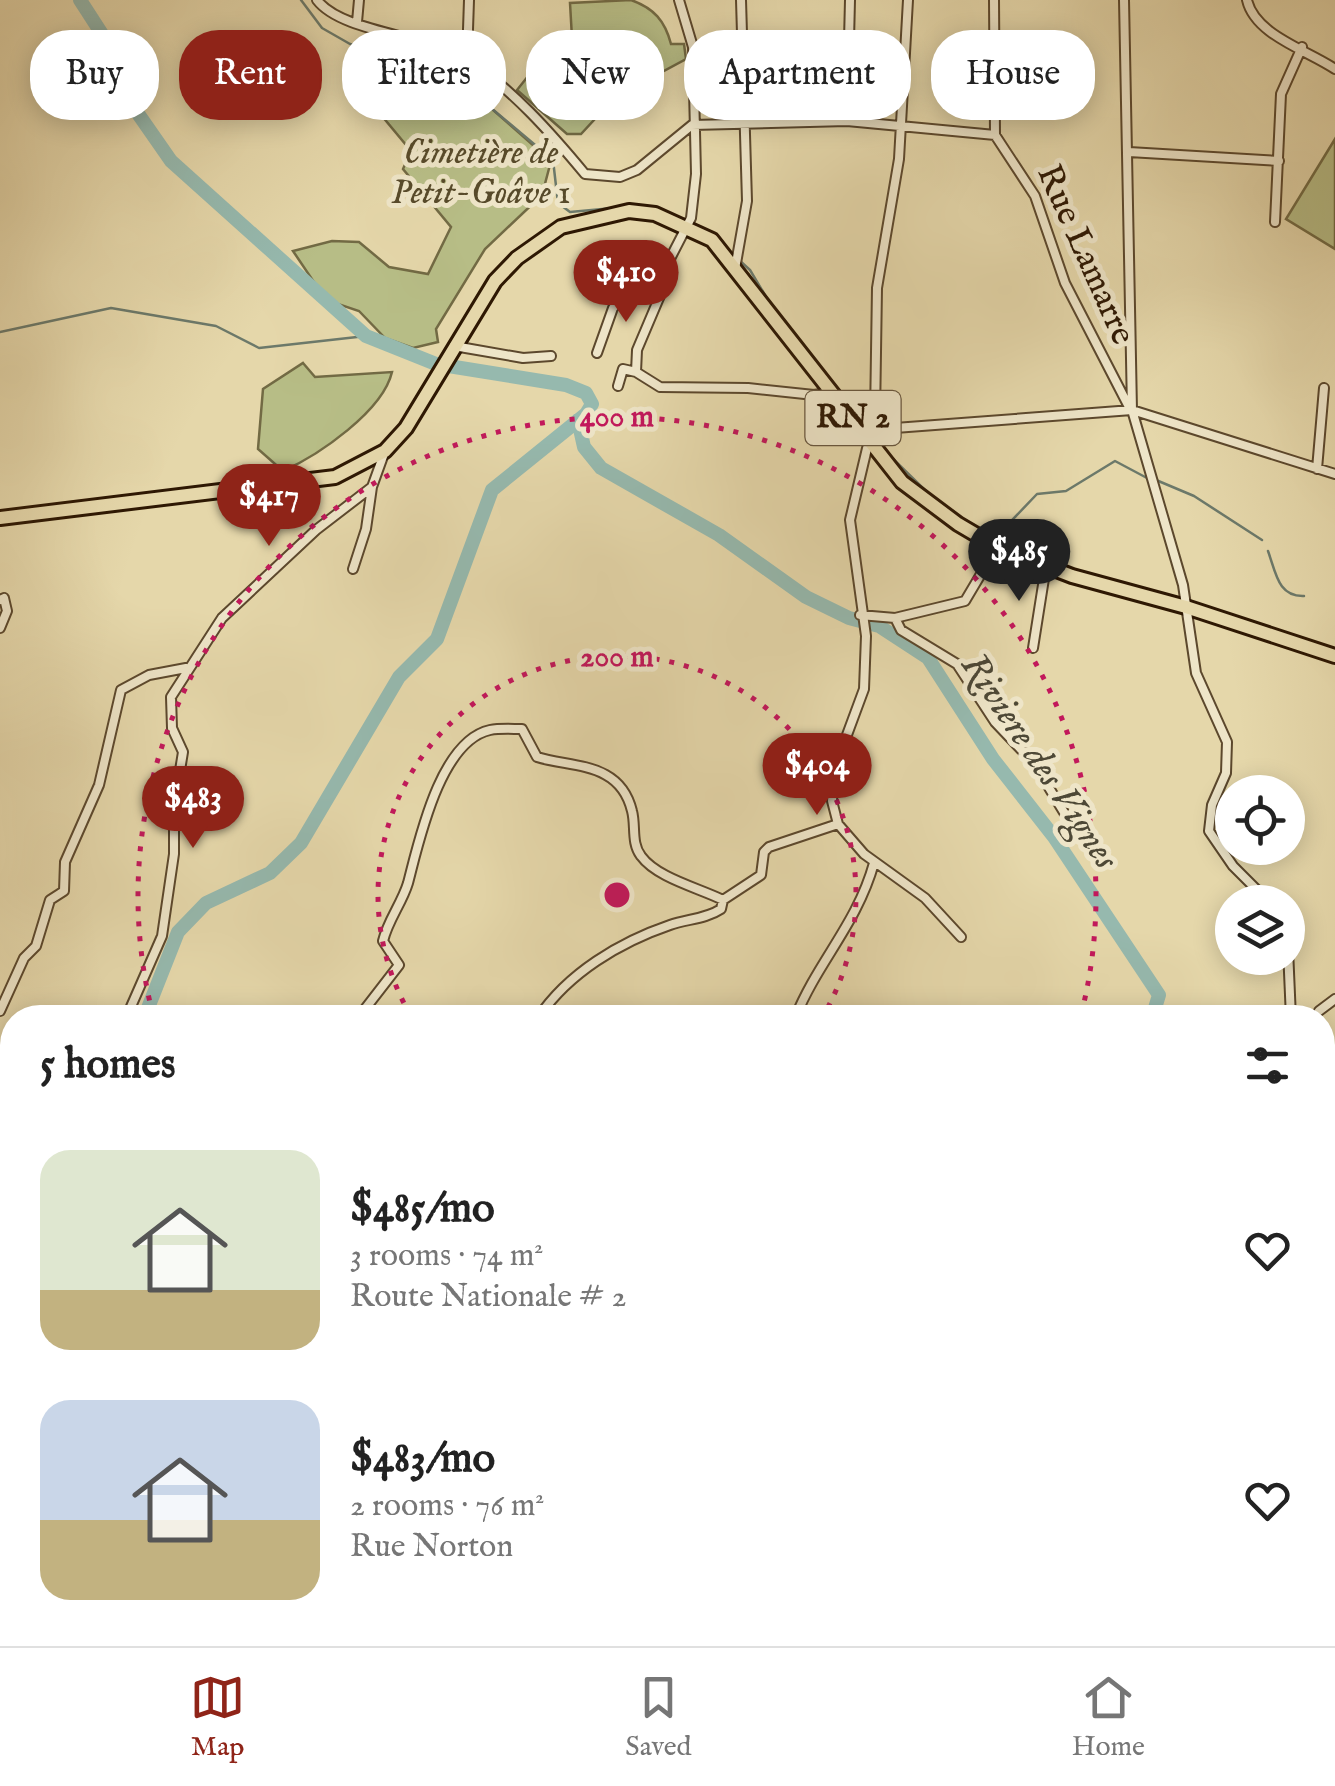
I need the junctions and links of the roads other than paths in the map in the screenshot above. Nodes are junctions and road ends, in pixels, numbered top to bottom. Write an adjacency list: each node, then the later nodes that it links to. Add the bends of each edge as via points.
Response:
1 (318, 0): 11 (street)
2 (359, 0): 11 (street)
3 (470, 0): 13 (street)
4 (679, 0): 19 (street, via 693,46)
5 (741, 0): 18 (street)
6 (850, 0): 17 (street)
7 (908, 0): 20 (street)
8 (994, 0): 21 (street, Rue Lamarre)
9 (1124, 0): 22 (street)
10 (1248, 0): 14 (street, via 1273,37)
11 (357, 22): 12 (street)
12 (388, 30)
13 (468, 30)
14 (1302, 47): 15 (street); 23 (street, via 1281,94)
15 (1335, 69)
16 (506, 93): 19 (street, via 563,143 584,174 620,178)
17 (847, 121): 18 (street); 20 (street)
18 (742, 123): 19 (street); 26 (street, via 748,201)
19 (692, 125): 24 (street, via 696,174)
20 (900, 129): 21 (street); 36 (street, via 877,288)
21 (995, 134): 35 (street, Rue Lamarre, via 1034,196 1079,314)
22 (1129, 152): 23 (street); 35 (street)
23 (1279, 161): 25 (street)
24 (689, 222): 26 (main road, RN 2); 27 (street); 28 (main road, RN 2, via 628,211 561,227 495,281)
25 (1274, 222)
26 (734, 270): 34 (main road, RN 2)
27 (657, 284): 29 (street, via 643,278 613,308); 31 (street, via 662,292 637,350)
28 (453, 347): 30 (street); 39 (main road, RN 2, via 406,428)
29 (597, 353)
30 (551, 356)
31 (636, 372): 32 (street, via 623,369); 34 (street, via 660,387)
32 (618, 386)
33 (1324, 388): 40 (street)
34 (833, 392): 37 (main road, RN 2)
35 (1132, 410): 36 (street, via 895,428); 40 (street); 48 (street)
36 (875, 416): 37 (street)
37 (856, 421): 38 (main road, RN 2)
38 (869, 440): 44 (main road, RN 2, via 902,482); 49 (street, via 850,520)
39 (384, 451): 42 (street); 43 (main road, RN 2, via 335,477)
40 (1316, 468): 41 (street)
41 (1335, 474)
42 (372, 487): 46 (street); 54 (street, via 222,618)
43 (0, 518)
44 (997, 547): 45 (main road, RN 2); 50 (street, via 965,602)
45 (1046, 566): 48 (main road, RN 2); 52 (street)
46 (353, 569)
47 (0, 600): 51 (street, via 8,611)
48 (1186, 607): 53 (main road, RN 2); 58 (street, via 1196,673 1229,756 1209,831)
49 (860, 615): 50 (street); 55 (street, via 864,688 834,770)
50 (895, 618): 56 (street, via 902,630 957,664)
51 (0, 628)
52 (1032, 648)
53 (1335, 656)
54 (186, 668): 62 (street, via 121,690 99,786 65,862 64,891 50,900 36,946); 63 (street, via 171,697 183,769 162,936)
55 (838, 824): 57 (street); 59 (street, via 769,847 760,876)
56 (1090, 841)
57 (874, 863): 60 (street, via 924,898); 66 (street, via 863,903)
58 (1252, 885)
59 (723, 900): 64 (street, via 642,858 632,808 604,776 576,761 538,757 522,729 488,730 458,750 432,801 383,941 399,964); 65 (street, via 712,915 602,954)
60 (961, 937)
61 (1289, 975): 67 (street)
62 (3, 1005)
63 (132, 1005)
64 (368, 1005)
65 (551, 1005)
66 (801, 1005)
67 (1290, 1005)

